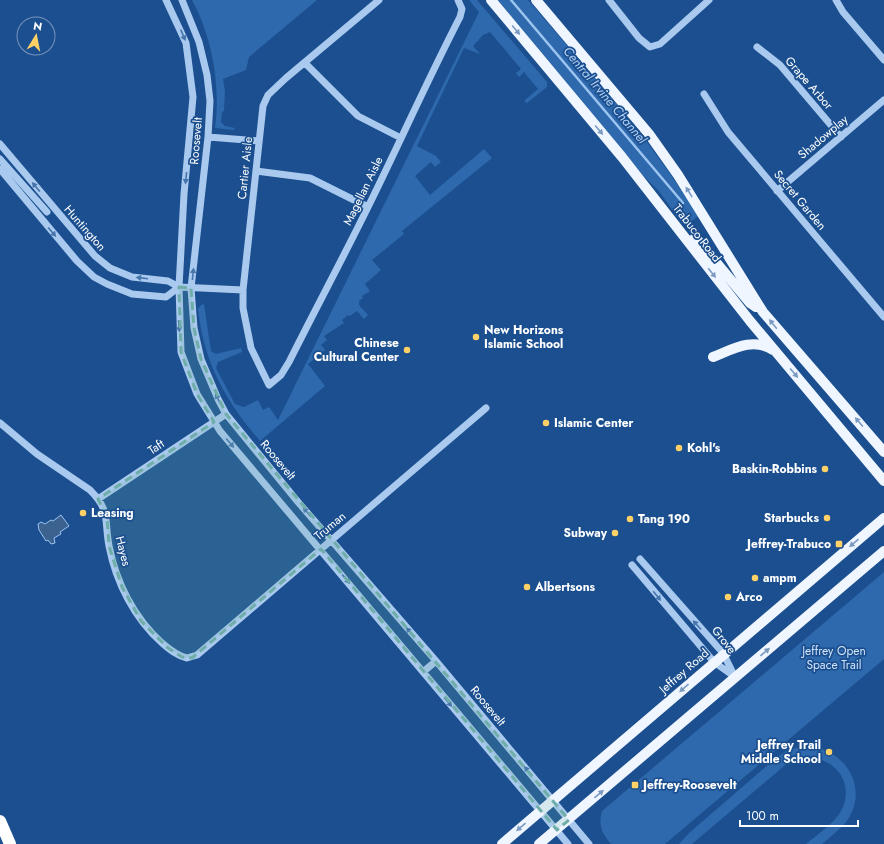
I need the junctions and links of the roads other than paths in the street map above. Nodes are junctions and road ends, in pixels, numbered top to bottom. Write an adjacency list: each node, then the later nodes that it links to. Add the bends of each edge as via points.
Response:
1 (166, 0): 29 (street, Roosevelt, one-way to 29, via 186,43 193,97)
2 (182, 0): 15 (street, Roosevelt, via 199,42 208,75)
3 (379, 0): 12 (street, Cartier Aisle)
4 (458, 0): 17 (street, Magellan Aisle, via 462,9 460,17)
5 (491, 0): 28 (main road, Trabuco Road, one-way to 28)
6 (536, 0): 27 (main road, Trabuco Road, one-way to 6, via 649,134)
7 (609, 0): 8 (street, via 639,38 650,47 660,44)
8 (709, 0)
9 (836, 0): 11 (street, via 843,12)
10 (757, 47): 16 (street, Grape Arbor, via 780,65)
11 (884, 60)
12 (305, 63): 17 (street, via 358,116); 18 (street, Cartier Aisle, via 268,95 263,106)
13 (704, 94): 23 (street, Secret Garden, via 725,128)
14 (884, 100): 16 (street, Shadowplay)
15 (208, 137): 18 (street); 30 (street, Roosevelt, one-way to 15)
16 (841, 137): 23 (street, Shadowplay)
17 (401, 138): 24 (street, Magellan Aisle)
18 (259, 141): 22 (street, Cartier Aisle)
19 (0, 144): 25 (street, Huntington, one-way to 19)
20 (0, 159): 25 (street, Huntington)
21 (0, 169): 26 (street)
22 (256, 171): 24 (street, via 310,178); 31 (street, Cartier Aisle)
23 (777, 191): 33 (street, Secret Garden)
24 (368, 207): 36 (street, Magellan Aisle, via 281,375)
25 (50, 210): 26 (street); 29 (street, Huntington, one-way to 25, via 168,281 132,277 110,268)
26 (40, 218): 29 (street, one-way to 29, via 84,270 107,284 132,294 166,297)
27 (710, 225): 28 (main road); 32 (main road, Trabuco Road)
28 (691, 240): 32 (main road, via 750,303); 34 (main road, Trabuco Road, one-way to 34)
29 (179, 287): 30 (street, Huntington); 39 (street, Roosevelt, one-way to 39, via 181,352 197,394)
30 (191, 288): 31 (street, Huntington); 38 (street, Roosevelt, one-way to 30, via 206,374 197,344)
31 (243, 290): 36 (street, Cartier Aisle, via 243,308 251,348)
32 (763, 312): 41 (main road, Trabuco Road, one-way to 32)
33 (883, 315)
34 (776, 352): 35 (main road, via 762,344 749,344); 42 (main road, Trabuco Road, one-way to 42)
35 (713, 357)
36 (269, 385)
37 (486, 408): 45 (street, Truman)
38 (226, 414): 39 (street, Taft); 45 (street, Roosevelt, one-way to 38)
39 (214, 422): 43 (street, Taft); 46 (street, Roosevelt, one-way to 46)
40 (0, 423): 43 (street, Hayes, via 23,444 90,490)
41 (884, 452)
42 (884, 481)
43 (98, 499): 51 (street, Hayes, via 107,518 109,546 130,604 154,635 174,653)
44 (884, 518): 50 (main road, Jeffrey Road, one-way to 50)
45 (331, 540): 46 (street, Truman); 52 (street, Roosevelt, one-way to 45)
46 (321, 549): 51 (street, Truman, via 197,655); 54 (street, Roosevelt, one-way to 54)
47 (884, 551): 55 (main road, one-way to 47)
48 (640, 559): 50 (street, Grove, one-way to 48)
49 (632, 566): 53 (street, Grove, one-way to 53)
50 (723, 653): 53 (main road, Jeffrey Road); 55 (street, Grove)
51 (187, 658)
52 (436, 661): 54 (street); 56 (street, Roosevelt, one-way to 52)
53 (714, 662): 55 (street, Grove); 56 (main road, Jeffrey Road, one-way to 56)
54 (423, 672): 57 (street, Roosevelt, one-way to 57)
55 (735, 677): 58 (main road, one-way to 55)
56 (553, 800): 57 (main road, Jeffrey Road); 58 (street, Roosevelt)
57 (541, 811): 60 (street, Roosevelt); 62 (main road, Jeffrey Road, one-way to 62)
58 (569, 820): 60 (main road); 65 (street, Roosevelt)
59 (0, 822): 61 (highway)
60 (557, 830): 63 (main road); 64 (street, Roosevelt)
61 (10, 844)
62 (502, 844)
63 (539, 844)
64 (568, 844)
65 (589, 844)

